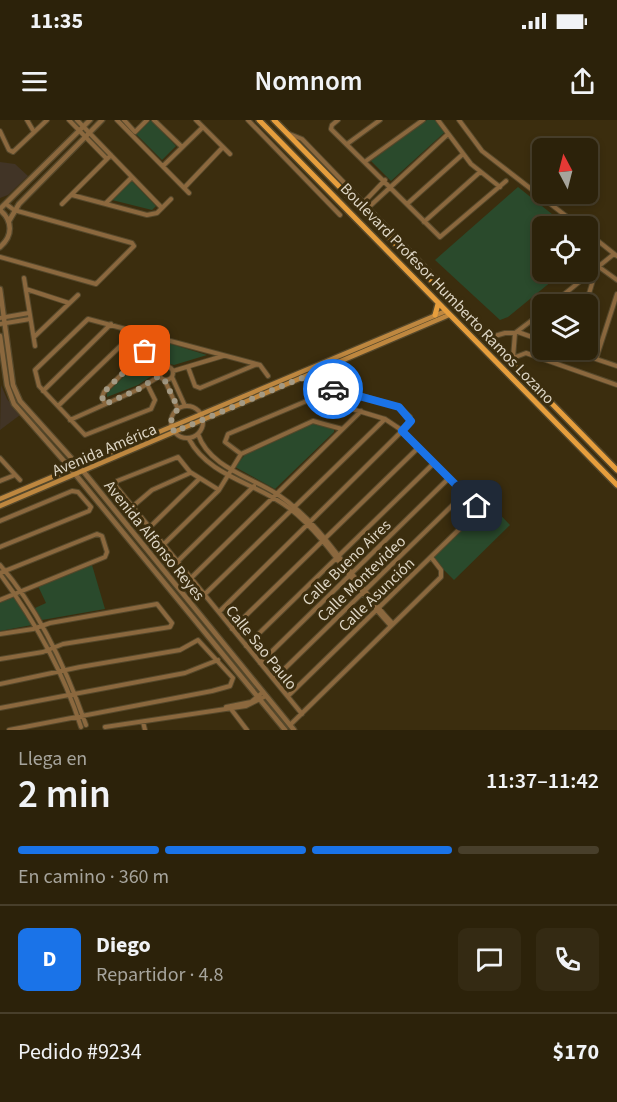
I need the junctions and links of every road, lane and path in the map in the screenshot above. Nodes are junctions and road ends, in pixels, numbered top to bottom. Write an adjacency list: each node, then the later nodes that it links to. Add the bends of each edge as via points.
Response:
1 (27, 120): 24 (street)
2 (47, 120): 24 (street)
3 (69, 120): 23 (street)
4 (77, 120): 20 (street)
5 (90, 120): 20 (street)
6 (102, 120): 27 (street)
7 (117, 120): 35 (street)
8 (124, 120): 9 (street, via 135,132)
9 (147, 120)
10 (154, 120): 29 (street)
11 (196, 120): 21 (street)
12 (248, 120): 55 (street)
13 (259, 120): 73 (main road, Boulevard Profesor Humberto Ramos Lozano)
14 (274, 120): 25 (main road, Boulevard Profesor Humberto Ramos Lozano)
15 (338, 120): 28 (street, via 332,129)
16 (380, 120): 28 (street)
17 (423, 120): 34 (street)
18 (438, 120): 26 (street)
19 (459, 120): 56 (street, via 482,151)
20 (83, 127): 23 (street); 27 (street)
21 (203, 127): 29 (street); 30 (street)
22 (0, 131): 24 (street, via 11,152)
23 (79, 131): 27 (street); 48 (street)
24 (34, 132)
25 (287, 133): 46 (street, via 302,139); 72 (main road, Boulevard Profesor Humberto Ramos Lozano)
26 (448, 134): 32 (street); 40 (street)
27 (87, 135): 33 (street); 54 (street)
28 (348, 144): 34 (street)
29 (182, 147): 35 (street)
30 (223, 147): 31 (street); 42 (street)
31 (230, 154)
32 (463, 154): 36 (street); 50 (street)
33 (109, 157): 37 (street); 44 (street)
34 (366, 161): 38 (street)
35 (163, 166): 42 (street)
36 (480, 172): 41 (street); 58 (street)
37 (132, 177): 47 (street); 52 (street)
38 (385, 180): 40 (street); 46 (street)
39 (506, 181): 41 (street)
40 (390, 186): 50 (street); 51 (street)
41 (500, 187): 58 (street, via 445,236 439,237)
42 (184, 188): 43 (street)
43 (189, 193)
44 (72, 195): 47 (street); 49 (street)
45 (171, 199): 52 (street)
46 (365, 201): 51 (street)
47 (106, 203): 52 (street, via 147,215)
48 (6, 204): 53 (street); 54 (street)
49 (62, 204)
50 (407, 204): 58 (street)
51 (370, 206): 72 (street, via 436,278)
52 (162, 208)
53 (0, 210): 57 (street)
54 (14, 210): 57 (street); 62 (street, via 132,243 133,248 100,283 94,284)
55 (340, 214)
56 (566, 216)
57 (9, 221): 60 (street, via 9,234)
58 (424, 222)
59 (598, 241): 61 (street)
60 (1, 248)
61 (615, 255): 63 (street)
62 (0, 257)
63 (598, 268): 65 (street)
64 (24, 278): 68 (street)
65 (617, 280)
66 (580, 282): 69 (street)
67 (0, 289): 80 (street, Avenida Alfonso Reyes)
68 (26, 289): 74 (street); 75 (street)
69 (565, 294)
70 (617, 294): 91 (street)
71 (78, 295): 74 (street)
72 (446, 296): 78 (main road, Boulevard Profesor Humberto Ramos Lozano)
73 (437, 302): 76 (main road, Boulevard Profesor Humberto Ramos Lozano); 77 (main road)
74 (69, 303): 88 (street)
75 (29, 313): 79 (street); 80 (street)
76 (448, 313): 77 (main road, Avenida América); 78 (main road); 105 (main road, Avenida América); 131 (main road, Boulevard Profesor Humberto Ramos Lozano)
77 (435, 315): 101 (main road, Avenida América)
78 (466, 315): 89 (main road, Boulevard Profesor Humberto Ramos Lozano)
79 (30, 319): 80 (street); 88 (street)
80 (2, 320): 99 (street, Avenida Alfonso Reyes)
81 (532, 320): 84 (street)
82 (111, 324): 83 (street); 110 (street); 110 (street, via 88,319 35,370)
83 (136, 331): 86 (street); 114 (street)
84 (516, 332): 87 (street); 89 (street); 94 (street)
85 (0, 336): 100 (street, Avenida Alfonso Reyes)
86 (159, 337): 92 (street); 113 (street, via 104,392)
87 (532, 337)
88 (34, 338): 90 (street)
89 (488, 338): 94 (main road, Boulevard Profesor Humberto Ramos Lozano)
90 (35, 346)
91 (598, 353)
92 (224, 355): 95 (street); 96 (street)
93 (598, 360): 97 (street)
94 (513, 361): 109 (street, via 526,353); 129 (main road, Boulevard Profesor Humberto Ramos Lozano)
95 (256, 364): 96 (street, via 200,388 195,386); 103 (street)
96 (188, 366): 98 (street)
97 (617, 366)
98 (173, 371): 102 (street, via 165,366); 104 (street)
99 (11, 373): 100 (street); 138 (street, Avenida Alfonso Reyes, via 20,401)
100 (5, 374): 139 (street, Avenida Alfonso Reyes, via 14,404)
101 (292, 375): 107 (main road); 118 (main road, Avenida América)
102 (159, 376): 106 (street); 108 (street)
103 (268, 376)
104 (172, 377): 106 (street); 111 (street)
105 (301, 378): 107 (main road, Avenida América); 124 (street, via 399,407 411,419)
106 (165, 381): 112 (street)
107 (294, 381): 119 (main road, Avenida América)
108 (147, 384): 113 (street); 121 (street, via 154,400 151,409 90,435 83,434)
109 (617, 385)
110 (43, 391): 114 (street)
111 (180, 397): 112 (street); 115 (street)
112 (174, 399): 116 (street)
113 (105, 404): 121 (street)
114 (58, 406): 121 (street)
115 (185, 406): 116 (street); 118 (street)
116 (178, 408): 122 (street)
117 (361, 411): 120 (street); 123 (street); 130 (street, via 319,399 309,400 228,434 225,442)
118 (201, 413): 119 (street); 122 (main road, Avenida América)
119 (204, 419): 125 (main road, Avenida América); 126 (street)
120 (384, 419): 124 (street); 159 (street)
121 (70, 420)
122 (171, 426): 125 (street); 138 (main road, Avenida América)
123 (342, 429): 130 (street, via 313,421); 155 (street)
124 (402, 431): 128 (street); 161 (street)
125 (174, 432): 127 (street); 142 (main road, Avenida América)
126 (198, 434): 127 (street); 133 (street)
127 (189, 439): 135 (street)
128 (419, 447): 136 (street); 163 (street)
129 (595, 447): 131 (main road); 132 (main road, Boulevard Profesor Humberto Ramos Lozano)
130 (241, 454): 140 (street)
131 (587, 454): 137 (main road, Boulevard Profesor Humberto Ramos Lozano)
132 (603, 455): 137 (main road); 141 (main road, Boulevard Profesor Humberto Ramos Lozano)
133 (212, 456): 135 (street); 140 (street)
134 (0, 458): 145 (street)
135 (207, 463): 146 (street)
136 (434, 463): 148 (street); 166 (street)
137 (596, 463): 152 (main road, Boulevard Profesor Humberto Ramos Lozano)
138 (78, 465): 139 (main road, Avenida América); 142 (street, Avenida Alfonso Reyes)
139 (71, 469): 144 (street, Avenida Alfonso Reyes); 156 (main road, Avenida América)
140 (232, 469): 146 (street); 151 (street)
141 (617, 470)
142 (82, 471): 144 (main road, Avenida América); 191 (street, Avenida Alfonso Reyes)
143 (190, 472): 147 (street); 158 (street, via 152,490); 158 (street, Calle Sao Paulo, via 178,457 115,483)
144 (75, 474): 157 (main road, Avenida América); 194 (street, Avenida Alfonso Reyes)
145 (15, 475): 149 (street); 150 (street)
146 (230, 475): 151 (street); 153 (street)
147 (199, 478): 153 (street); 162 (street)
148 (449, 478): 154 (street); 171 (street, Calle Bueno Aires)
149 (20, 480)
150 (0, 481)
151 (255, 485): 155 (street); 168 (street)
152 (617, 485)
153 (219, 490): 164 (street)
154 (465, 493): 167 (street, Calle Asunción, via 477,506 477,512); 174 (street, Calle Montevideo)
155 (276, 495): 159 (street); 172 (street)
156 (0, 499)
157 (0, 506)
158 (132, 507): 162 (street, Calle Sao Paulo)
159 (293, 509): 161 (street); 175 (street)
160 (0, 521): 165 (street, via 72,491 78,492 90,506 89,511)
161 (309, 524): 163 (street); 178 (street)
162 (150, 527): 164 (street, Calle Sao Paulo)
163 (324, 539): 166 (street); 181 (street)
164 (164, 544): 168 (street, Calle Sao Paulo)
165 (0, 547)
166 (336, 557): 171 (street); 183 (street)
167 (431, 557): 177 (street, Calle Asunción); 179 (street, via 441,570 441,577)
168 (178, 561): 172 (street, Calle Sao Paulo)
169 (0, 565): 170 (street)
170 (2, 572): 173 (street); 173 (street, via 97,534 102,536 106,556)
171 (349, 576): 174 (street); 187 (street, Calle Bueno Aires)
172 (191, 578): 175 (street, Calle Sao Paulo)
173 (17, 593): 176 (street); 180 (street)
174 (363, 593): 177 (street); 189 (street, Calle Montevideo)
175 (204, 595): 178 (street, Calle Sao Paulo)
176 (0, 600)
177 (377, 610): 179 (street); 193 (street, Calle Asunción)
178 (219, 612): 181 (street, Calle Sao Paulo)
179 (392, 625): 197 (street)
180 (39, 626): 182 (street); 184 (street); 184 (street, via 155,604 172,623 170,627)
181 (232, 629): 183 (street, Calle Sao Paulo)
182 (0, 634)
183 (246, 646): 187 (street, Calle Sao Paulo)
184 (52, 649): 185 (street); 188 (street)
185 (0, 659)
186 (218, 660): 188 (street, via 200,640 172,652); 192 (street, via 185,673); 198 (street, via 234,681 230,686)
187 (260, 663): 189 (street, Calle Sao Paulo)
188 (63, 671): 190 (street); 192 (street)
189 (274, 680): 193 (street, Calle Sao Paulo)
190 (0, 684)
191 (265, 694): 194 (street); 201 (street, Avenida Alfonso Reyes)
192 (72, 695): 195 (street); 198 (street)
193 (288, 696): 197 (street, Calle Sao Paulo)
194 (260, 698): 196 (street); 208 (street, Avenida Alfonso Reyes)
195 (0, 708)
196 (228, 708): 199 (street); 207 (street)
197 (302, 714): 201 (street)
198 (81, 717): 200 (street); 202 (street); 205 (street)
199 (142, 722): 204 (street); 206 (street)
200 (86, 725)
201 (290, 725): 209 (street, Avenida Alfonso Reyes)
202 (81, 727)
203 (105, 728): 204 (street)
204 (116, 728)
205 (9, 730)
206 (145, 730)
207 (248, 730)
208 (285, 730)
209 (294, 730)

